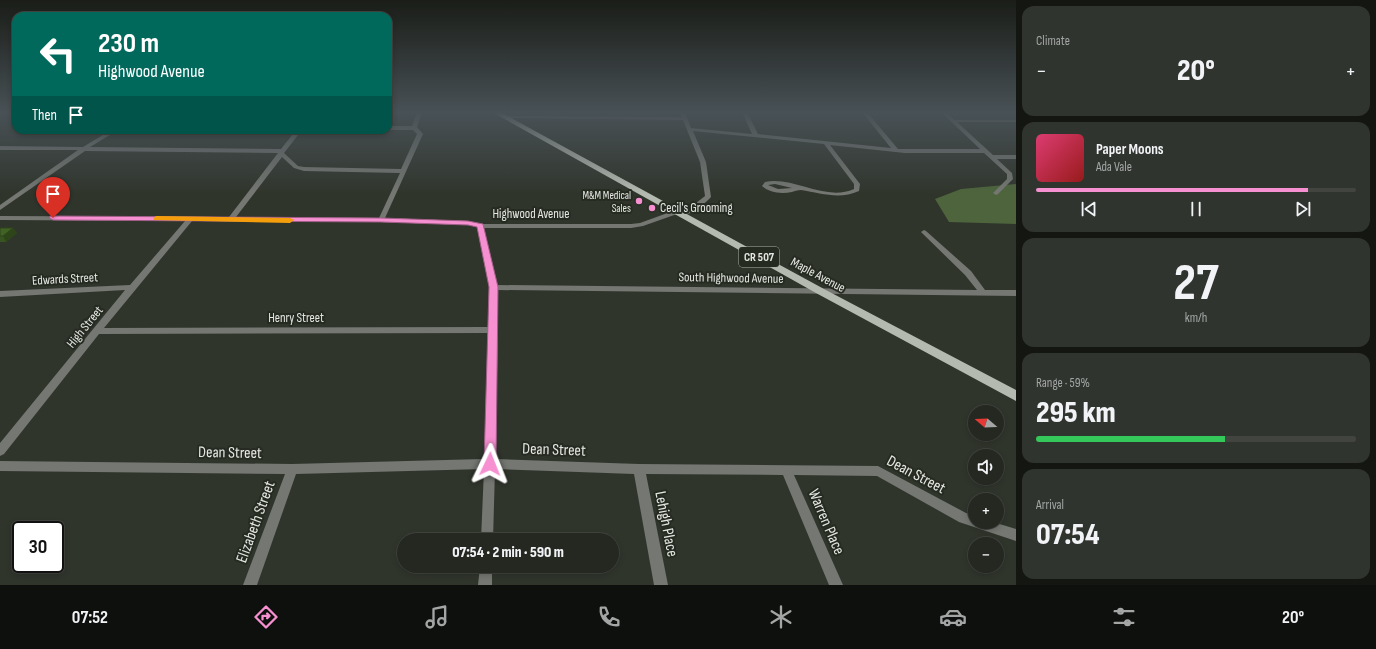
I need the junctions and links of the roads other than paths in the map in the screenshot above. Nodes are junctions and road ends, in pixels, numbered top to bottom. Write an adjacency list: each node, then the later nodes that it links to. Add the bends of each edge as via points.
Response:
1 (100, 139): 11 (street)
2 (292, 139): 14 (street)
3 (418, 139): 17 (street)
4 (543, 139): 21 (main road, Maple Avenue / CR 507)
5 (693, 139): 21 (street, Highwood Avenue, via 703,162 708,197 688,212)
6 (789, 139): 9 (street)
7 (887, 139): 12 (street)
8 (972, 139): 13 (street)
9 (826, 143): 12 (street); 18 (street, via 857,184 857,190 850,194 835,195)
10 (0, 148): 11 (street)
11 (84, 149): 14 (street); 20 (street)
12 (896, 150): 13 (street)
13 (985, 151): 15 (street)
14 (282, 152): 17 (street, via 296,167 304,169); 24 (street)
15 (993, 157): 16 (street); 19 (street, via 1011,177)
16 (1016, 157)
17 (403, 171): 25 (street)
18 (800, 188)
19 (996, 193)
20 (0, 208)
21 (677, 213): 26 (street, Highwood Avenue, via 630,226); 30 (main road, Maple Avenue / CR 507)
22 (0, 218): 23 (street, Highwood Avenue)
23 (190, 219): 24 (street, Highwood Avenue); 28 (street, High Street)
24 (231, 219): 25 (street, Highwood Avenue)
25 (381, 220): 26 (street, Highwood Avenue)
26 (477, 225): 29 (street)
27 (924, 232): 31 (street, via 968,273)
28 (132, 287): 33 (street, Edwards Street); 35 (street, High Street)
29 (494, 287): 30 (street, South Highwood Avenue); 34 (street)
30 (820, 291): 31 (street, South Highwood Avenue); 36 (main road, Maple Avenue / CR 507)
31 (983, 293): 32 (street, South Highwood Avenue)
32 (1016, 293)
33 (0, 294)
34 (494, 330): 35 (street, Henry Street); 38 (street)
35 (98, 331): 37 (street, High Street)
36 (1016, 396)
37 (0, 451)
38 (490, 464): 40 (street, Dean Street); 41 (street, Dean Street); 45 (street)
39 (0, 466): 40 (street, Dean Street)
40 (292, 469): 48 (street, Elizabeth Street)
41 (639, 469): 42 (street, Dean Street); 50 (street, Lehigh Place)
42 (787, 471): 43 (street, Dean Street, via 878,471); 51 (street, Warren Place)
43 (968, 520)
44 (997, 529): 46 (street, Dean Street)
45 (487, 533)
46 (1016, 535)
47 (486, 573): 49 (street)
48 (250, 585)
49 (485, 585)
50 (661, 585)
51 (836, 585)

